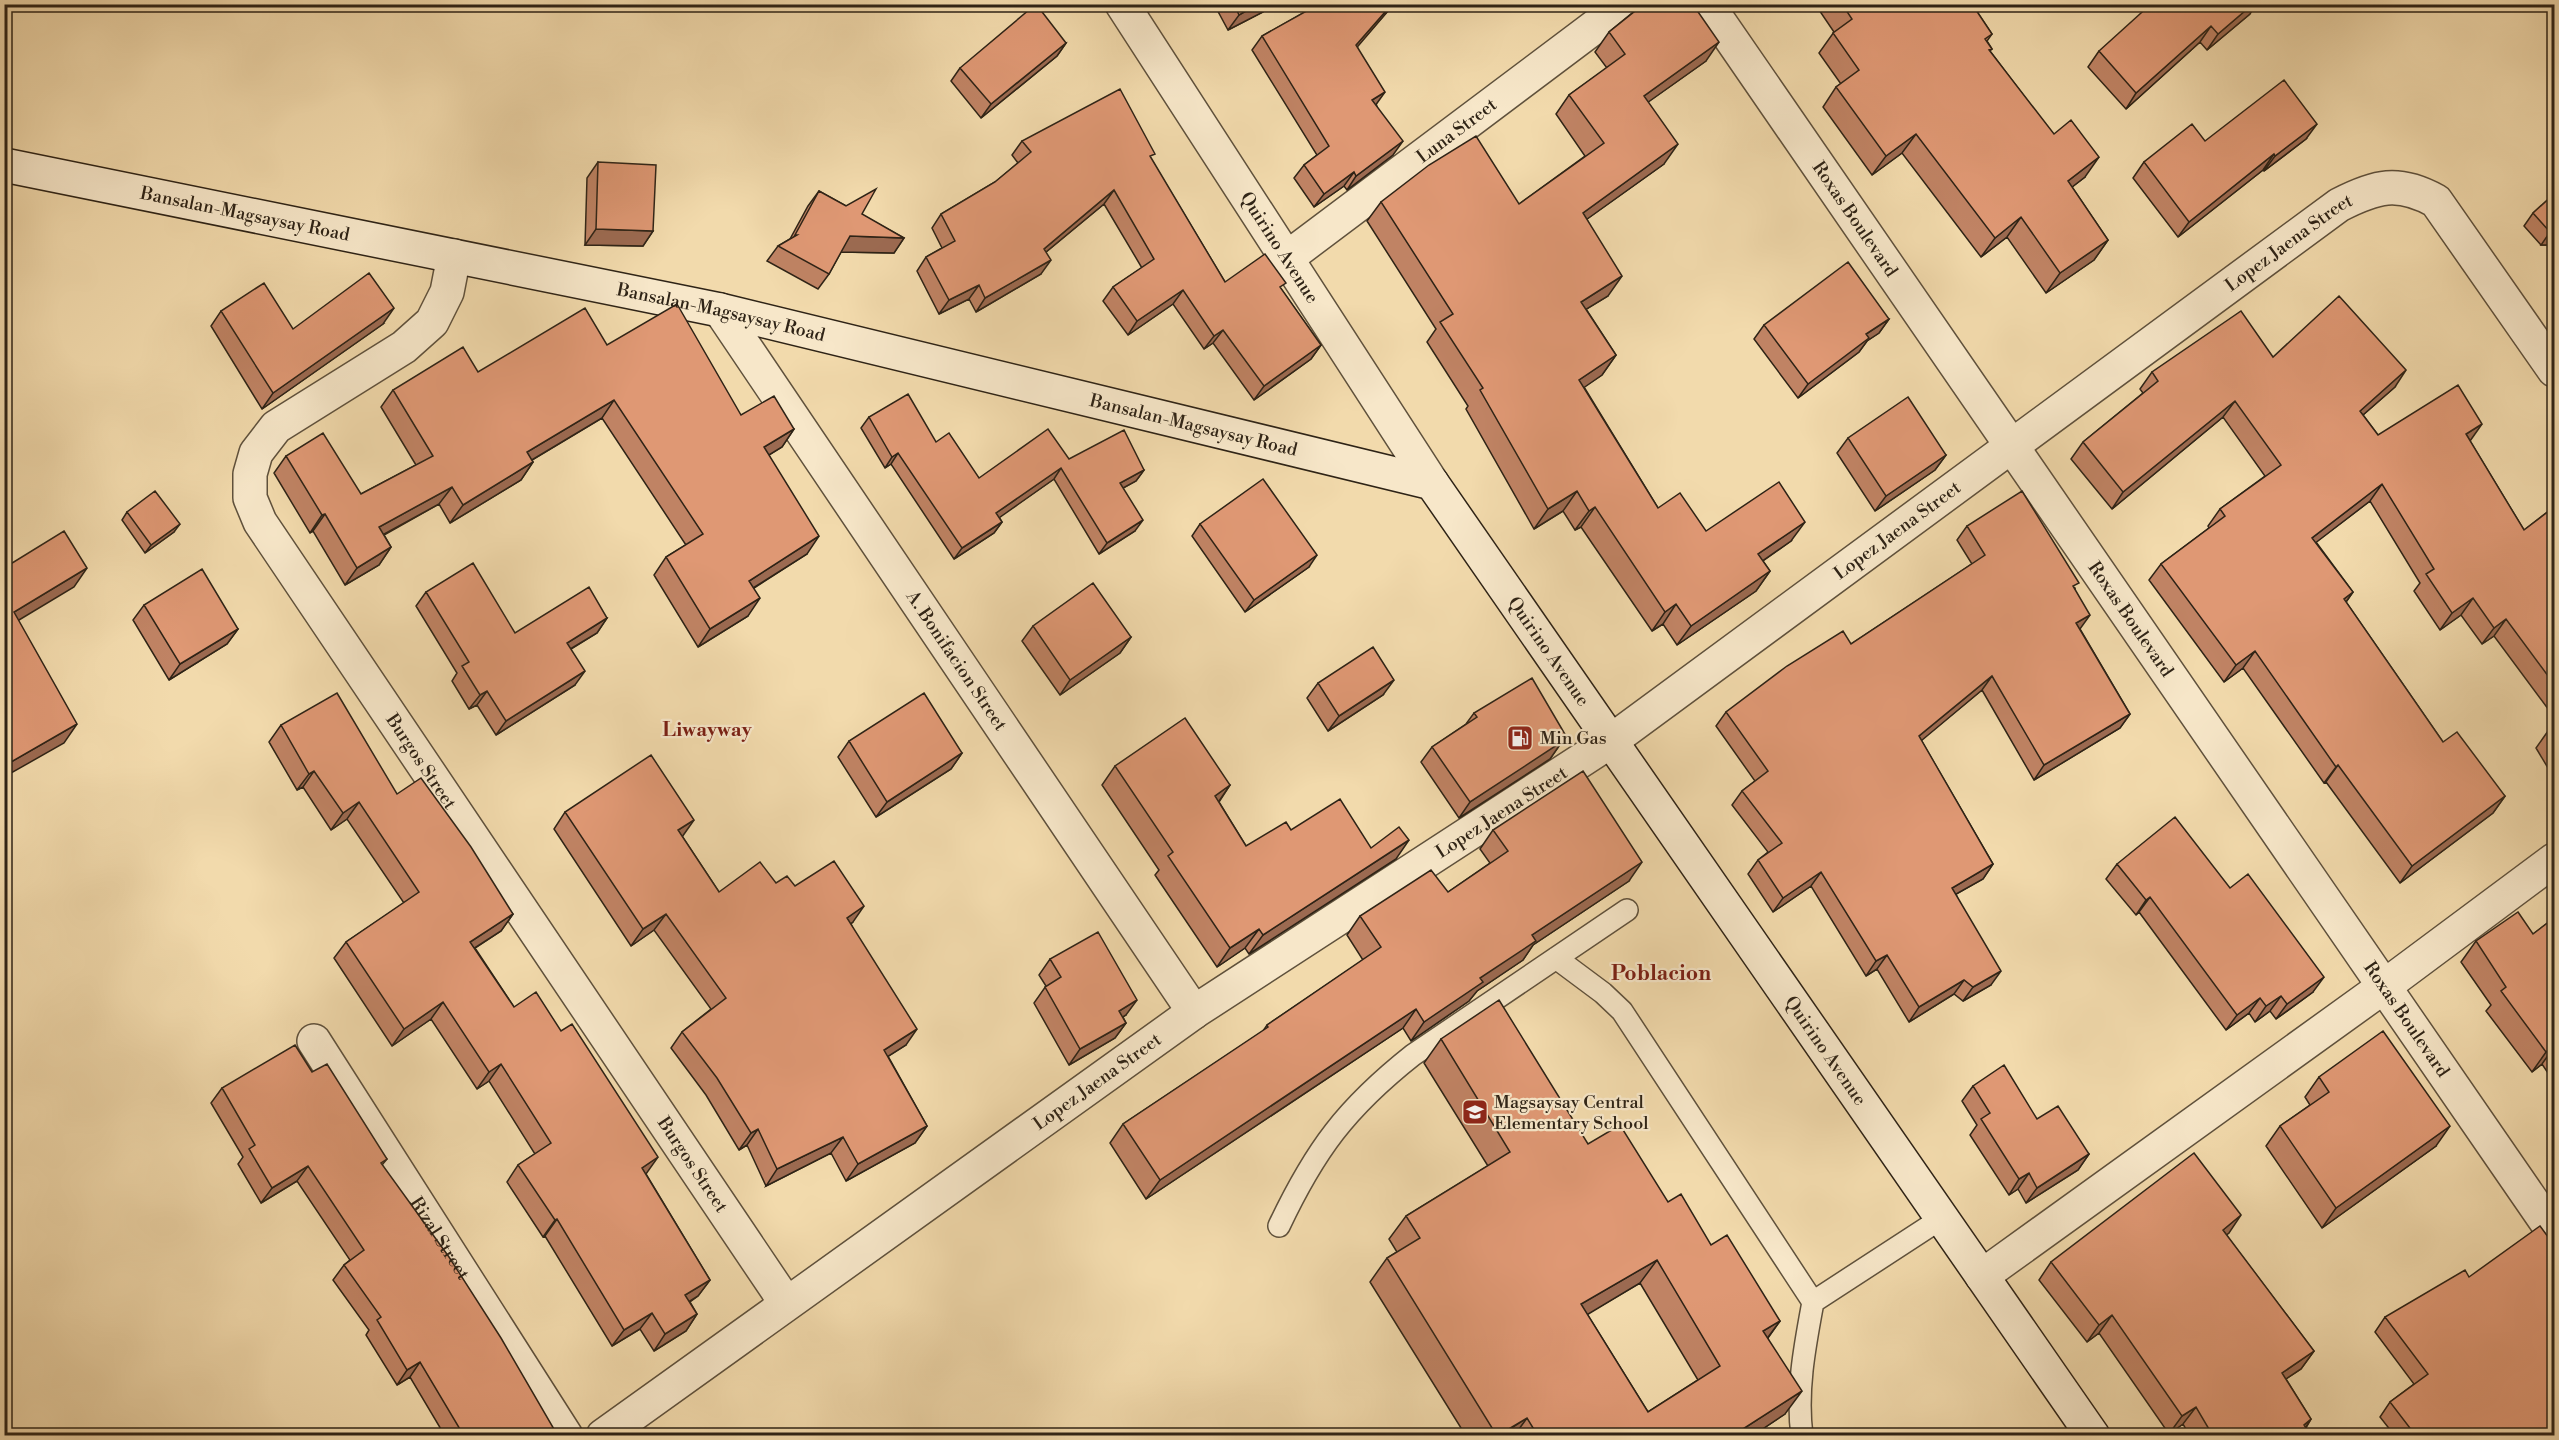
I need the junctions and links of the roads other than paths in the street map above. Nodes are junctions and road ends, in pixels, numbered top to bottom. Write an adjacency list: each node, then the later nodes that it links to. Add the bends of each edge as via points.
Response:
1 (1122, 4): 6 (street, Quirino Avenue)
2 (1625, 4): 6 (street, Luna Street)
3 (1707, 4): 9 (street, Roxas Boulevard)
4 (4, 165): 5 (street, Bansalan-Magsaysay Road)
5 (454, 256): 7 (street, Bansalan-Magsaysay Road); 23 (street, Burgos Street, via 447,292 432,322 404,347 276,428 256,453 250,474 250,498 260,522)
6 (1287, 258): 10 (street, Quirino Avenue)
7 (720, 310): 10 (street, Bansalan-Magsaysay Road); 16 (street, A. Bonifacion Street)
8 (2554, 370): 9 (street, Lopez Jaena Street, via 2436,201 2416,190 2392,186 2366,191 2339,205)
9 (2012, 445): 11 (street, Lopez Jaena Street); 15 (street, Roxas Boulevard)
10 (1432, 483): 11 (street, Quirino Avenue)
11 (1611, 741): 16 (street, Lopez Jaena Street); 18 (street, Quirino Avenue)
12 (2554, 860): 15 (street)
13 (1627, 910): 14 (lane)
14 (1556, 958): 19 (lane, via 1413,1055 1363,1098 1313,1161); 22 (lane, via 1622,1011)
15 (2386, 985): 20 (street, Roxas Boulevard); 21 (street)
16 (1194, 1012): 23 (street, Lopez Jaena Street)
17 (314, 1041): 24 (street, Rizal Street)
18 (1942, 1218): 21 (street, Quirino Avenue); 22 (lane)
19 (1279, 1226)
20 (2554, 1233)
21 (1982, 1276): 27 (street, Quirino Avenue)
22 (1813, 1302): 26 (lane, via 1805,1341 1799,1415)
23 (786, 1303): 25 (street, Lopez Jaena Street)
24 (566, 1436)
25 (603, 1436)
26 (1802, 1436)
27 (2093, 1436)

